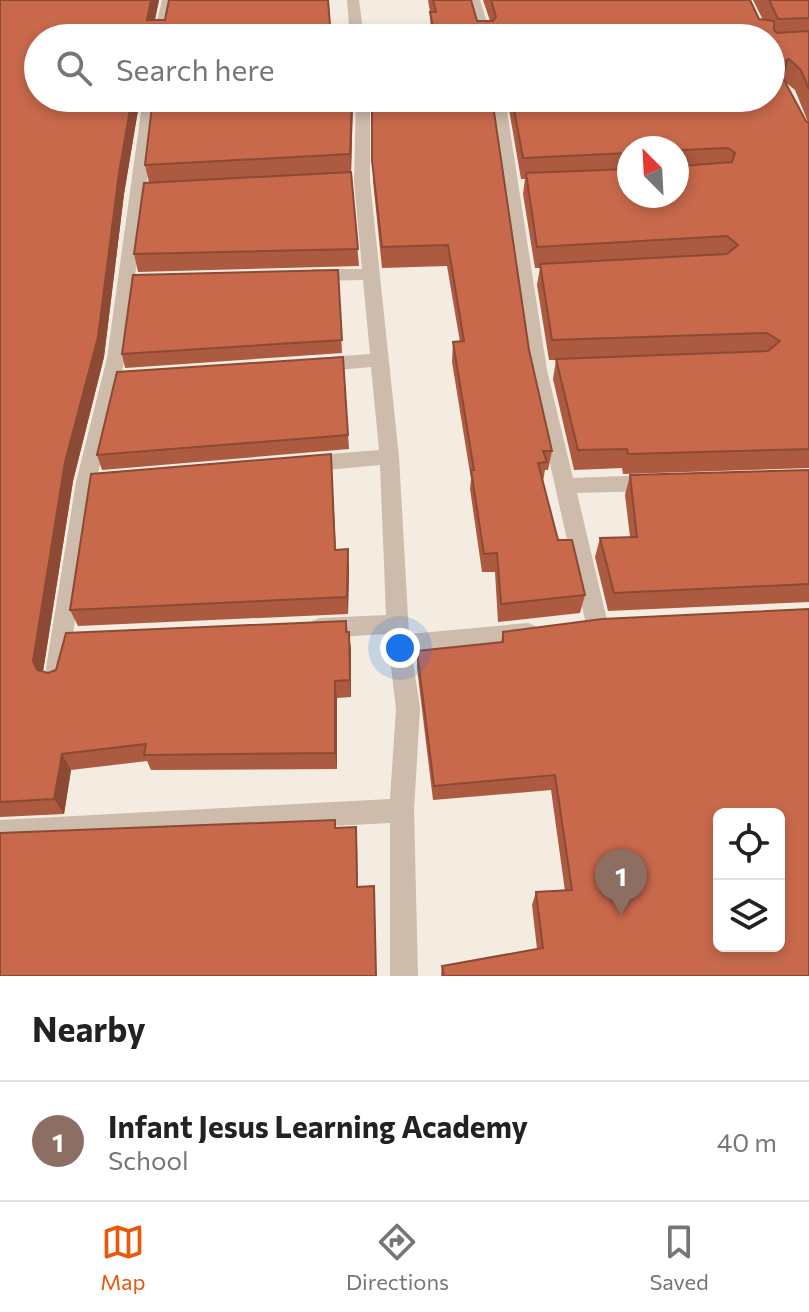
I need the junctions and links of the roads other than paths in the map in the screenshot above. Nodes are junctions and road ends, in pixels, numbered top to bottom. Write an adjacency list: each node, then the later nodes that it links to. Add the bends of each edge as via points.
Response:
1 (168, 0): 2 (street); 5 (street)
2 (177, 0)
3 (353, 0): 6 (street)
4 (474, 0): 7 (street)
5 (163, 24)
6 (356, 24)
7 (481, 24)
8 (149, 112): 23 (street, via 119,377 93,482 72,639)
9 (362, 112): 11 (street, via 355,181)
10 (501, 112): 18 (street)
11 (373, 274): 12 (street); 13 (street)
12 (295, 276)
13 (380, 360): 14 (street); 15 (street)
14 (301, 366)
15 (389, 457): 16 (street); 22 (street)
16 (283, 466)
17 (670, 482): 18 (street)
18 (564, 486): 19 (street)
19 (597, 624)
20 (302, 628): 22 (street)
21 (553, 630): 22 (street)
22 (399, 634): 24 (street, via 408,709)
23 (56, 677)
24 (402, 810): 25 (street); 26 (street)
25 (0, 832)
26 (404, 976)

